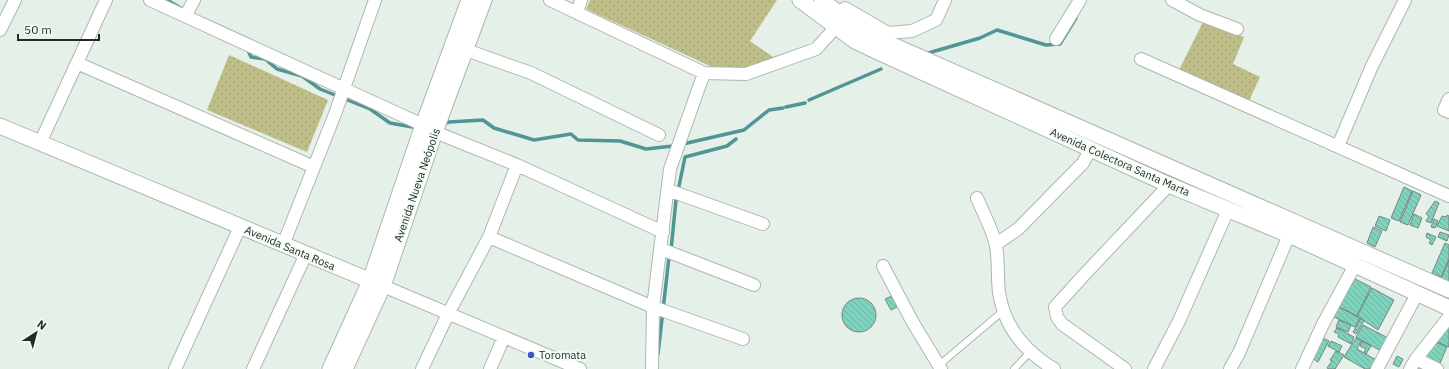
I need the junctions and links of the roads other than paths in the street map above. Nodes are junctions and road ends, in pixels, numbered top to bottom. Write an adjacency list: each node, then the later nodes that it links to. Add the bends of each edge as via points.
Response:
1 (15, 0): 20 (street)
2 (106, 0): 24 (street)
3 (150, 0): 18 (street)
4 (194, 0): 18 (street)
5 (375, 0): 26 (street)
6 (469, 0): 30 (street, Avenida Nueva Neópolis)
7 (484, 0): 22 (street, Avenida Nueva Neópolis)
8 (550, 0): 16 (street)
9 (581, 0): 16 (street)
10 (800, 0): 17 (street, Avenida Colectora Santa Marta)
11 (822, 0): 17 (street, Avenida Colectora Santa Marta)
12 (944, 0): 17 (street, via 936,20 912,31 888,34)
13 (1080, 0): 21 (street)
14 (1172, 0): 19 (street, via 1200,15)
15 (1405, 0): 33 (street, via 1372,66)
16 (577, 12): 25 (street)
17 (843, 13): 25 (street, via 816,49 746,74); 34 (street, Avenida Colectora Santa Marta, via 855,41); 55 (street, Avenida Colectora Santa Marta, via 872,36)
18 (186, 15): 26 (street)
19 (1237, 29)
20 (0, 30)
21 (1056, 39)
22 (466, 50): 30 (street, Avenida Nueva Neópolis); 31 (street, via 531,73)
23 (1141, 59): 33 (street)
24 (77, 63): 32 (street); 36 (street)
25 (704, 73): 38 (street, via 670,169)
26 (344, 90): 30 (street); 36 (street)
27 (1449, 99): 28 (street, via 1444,110)
28 (1449, 112)
29 (0, 126): 32 (street, Avenida Santa Rosa)
30 (429, 129): 35 (street); 53 (street, Avenida Nueva Neópolis)
31 (659, 135)
32 (40, 143): 43 (street, Avenida Santa Rosa)
33 (1338, 146): 39 (street)
34 (1091, 148): 37 (street, Avenida Colectora Santa Marta); 47 (street, via 1083,163 1018,229)
35 (517, 165): 44 (street); 46 (street)
36 (314, 167): 48 (street)
37 (1169, 185): 41 (street, Avenida Colectora Santa Marta); 77 (street, via 1055,307 1062,324)
38 (668, 190): 42 (street); 44 (street)
39 (1449, 196)
40 (977, 198): 47 (street)
41 (1228, 210): 45 (street, Avenida Colectora Santa Marta); 78 (street, via 1179,321)
42 (763, 224)
43 (240, 227): 48 (street, Avenida Santa Rosa); 68 (street)
44 (663, 232): 49 (street)
45 (1289, 235): 51 (street, Avenida Colectora Santa Marta); 79 (street, via 1239,354)
46 (489, 237): 57 (street); 60 (street)
47 (996, 244): 59 (street)
48 (283, 245): 50 (street, Avenida Santa Rosa)
49 (661, 248): 54 (street); 57 (street)
50 (306, 254): 53 (street, Avenida Santa Rosa); 69 (street)
51 (1354, 265): 56 (street, Avenida Colectora Santa Marta); 80 (street)
52 (883, 266): 67 (street)
53 (376, 284): 60 (street, Avenida Santa Rosa); 70 (street, Avenida Nueva Neópolis); 71 (street, Avenida Nueva Neópolis)
54 (754, 285)
55 (1449, 290)
56 (1417, 294): 58 (street, Avenida Colectora Santa Marta); 81 (street)
57 (653, 307): 63 (street); 74 (street)
58 (1449, 308)
59 (1003, 311): 64 (street, via 1013,333); 67 (lane)
60 (448, 314): 62 (street, Avenida Santa Rosa); 72 (street)
61 (1449, 317): 65 (street)
62 (504, 337): 66 (street, Avenida Santa Rosa); 73 (street)
63 (743, 339)
64 (1031, 351): 75 (lane); 76 (street)
65 (1413, 364): 82 (street)
66 (575, 368)
67 (939, 368)
68 (176, 369)
69 (253, 369)
70 (330, 369)
71 (345, 369)
72 (422, 369)
73 (490, 369)
74 (652, 369)
75 (1014, 369)
76 (1054, 369)
77 (1125, 369)
78 (1154, 369)
79 (1230, 369)
80 (1302, 369)
81 (1377, 369)
82 (1437, 369)

